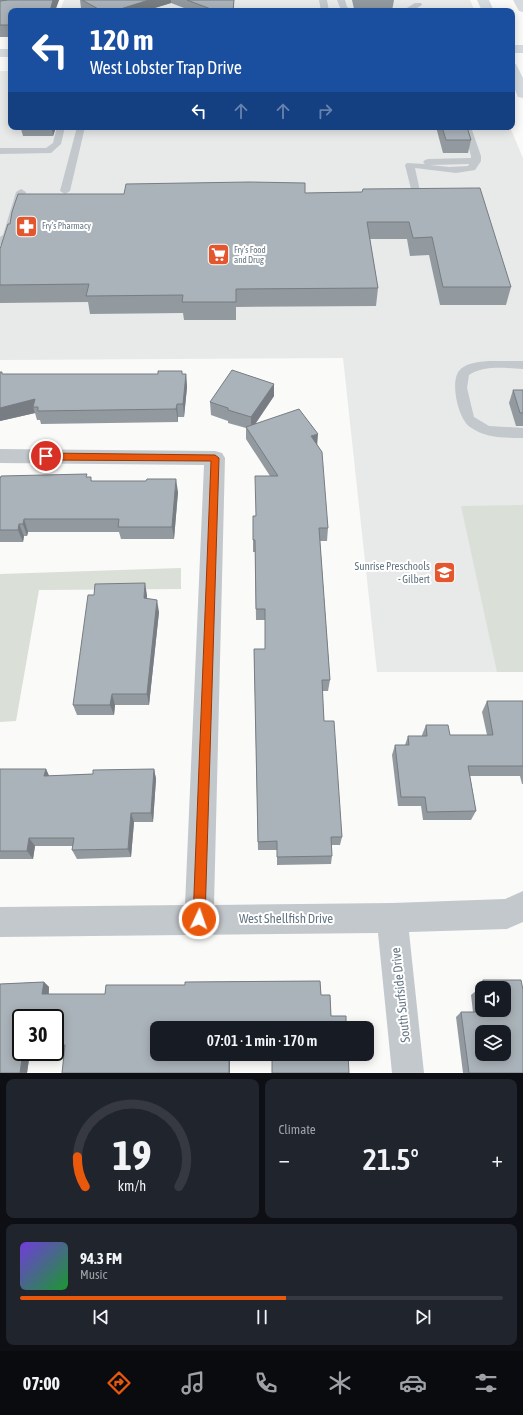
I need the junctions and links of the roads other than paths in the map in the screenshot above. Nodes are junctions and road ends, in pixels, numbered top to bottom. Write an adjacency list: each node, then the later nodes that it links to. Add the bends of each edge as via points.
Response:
1 (519, 0): 4 (main road)
2 (418, 5): 3 (lane)
3 (412, 8)
4 (523, 9)
5 (515, 74): 6 (main road)
6 (523, 94)
7 (60, 130): 10 (lane, via 57,144 48,151)
8 (80, 130): 11 (lane)
9 (468, 130): 12 (lane, via 476,161 410,164)
10 (0, 151)
11 (65, 191)
12 (415, 191)
13 (21, 192): 14 (lane, via 8,236)
14 (0, 242)
15 (523, 365): 16 (lane, via 477,366 464,372 460,380 468,419 472,423 491,432)
16 (523, 433)
17 (0, 456): 20 (street, via 215,458)
18 (523, 906): 19 (street, West Shellfish Drive, via 506,914)
19 (392, 918): 20 (street, West Shellfish Drive); 22 (street, South Surfside Drive)
20 (199, 919): 21 (street, West Shellfish Drive)
21 (0, 922)
22 (408, 1073)

